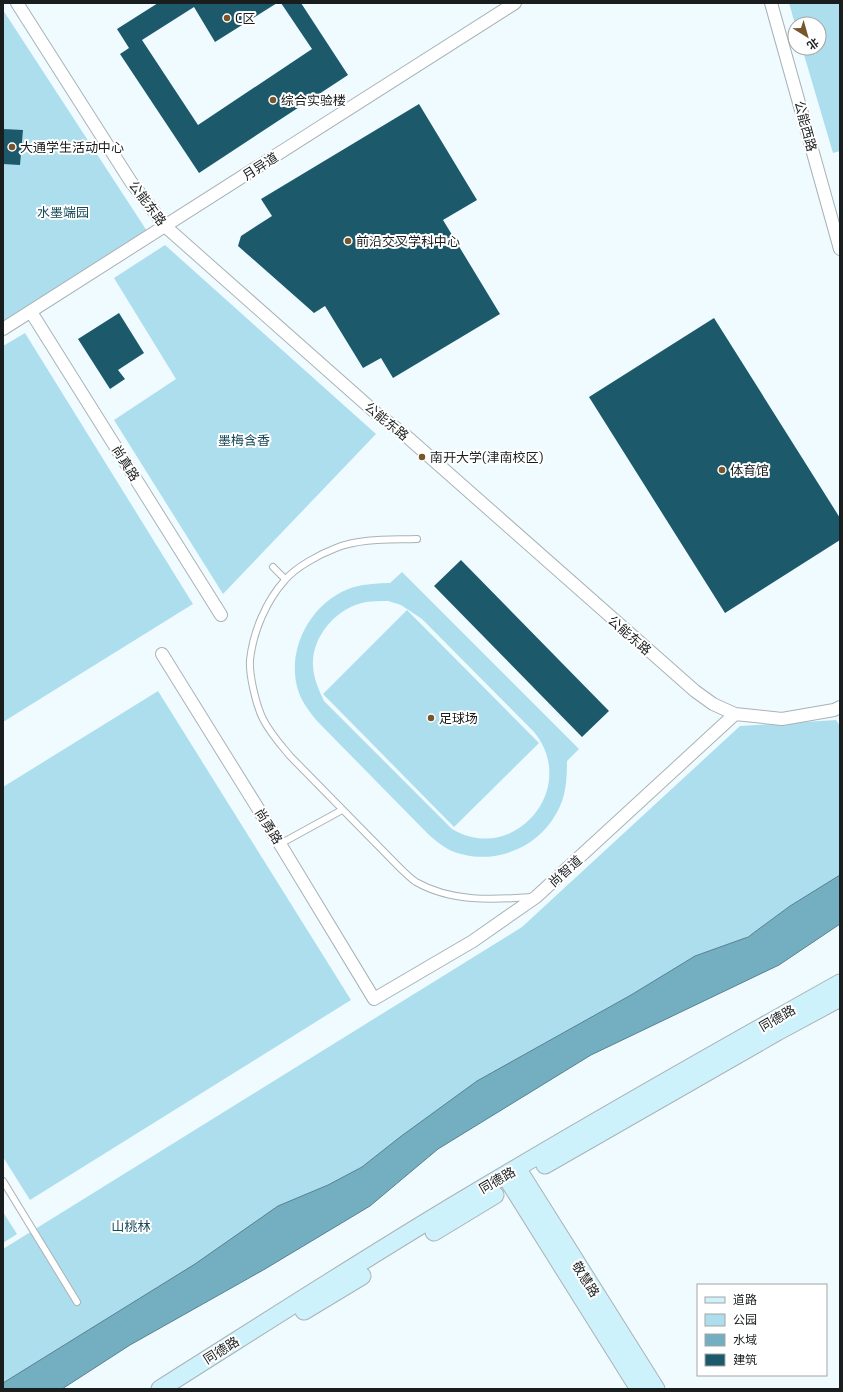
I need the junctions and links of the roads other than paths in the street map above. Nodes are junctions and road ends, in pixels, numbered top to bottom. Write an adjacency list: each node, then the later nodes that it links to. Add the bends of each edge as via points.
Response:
1 (17, 3): 4 (street, 公能东路, via 131,182)
2 (516, 3): 4 (street, 月异道)
3 (771, 3): 5 (street, 公能西路)
4 (166, 227): 6 (street, 月异道); 14 (street, 公能东路, via 695,691 713,704)
5 (840, 249)
6 (30, 312): 7 (street, 月异道); 11 (street, 尚真路)
7 (3, 329)
8 (417, 539): 10 (lane, via 359,542 337,547 319,555)
9 (273, 567): 10 (lane)
10 (286, 579): 15 (lane, via 273,596 255,638 250,661 256,700 263,719 274,737)
11 (221, 615)
12 (162, 654): 16 (street, 尚勇路)
13 (840, 707): 14 (street, 公能东路, via 782,720)
14 (735, 714): 17 (street, 尚智道)
15 (342, 810): 16 (lane); 17 (lane, via 416,882 438,891 486,900)
16 (280, 844): 20 (street, 尚勇路)
17 (536, 897): 20 (street, 尚智道, via 473,941)
18 (840, 983): 21 (main road, 同德路, via 659,1085)
19 (840, 998): 21 (main road, 同德路)
20 (374, 999)
21 (514, 1177): 24 (main road, 同德路, via 325,1284); 25 (main road, 同德路, via 400,1252); 26 (main road, 敬慧路); 27 (main road, 敬慧路)
22 (3, 1181): 23 (lane)
23 (77, 1302)
24 (160, 1389)
25 (180, 1389)
26 (639, 1389)
27 (656, 1389)

